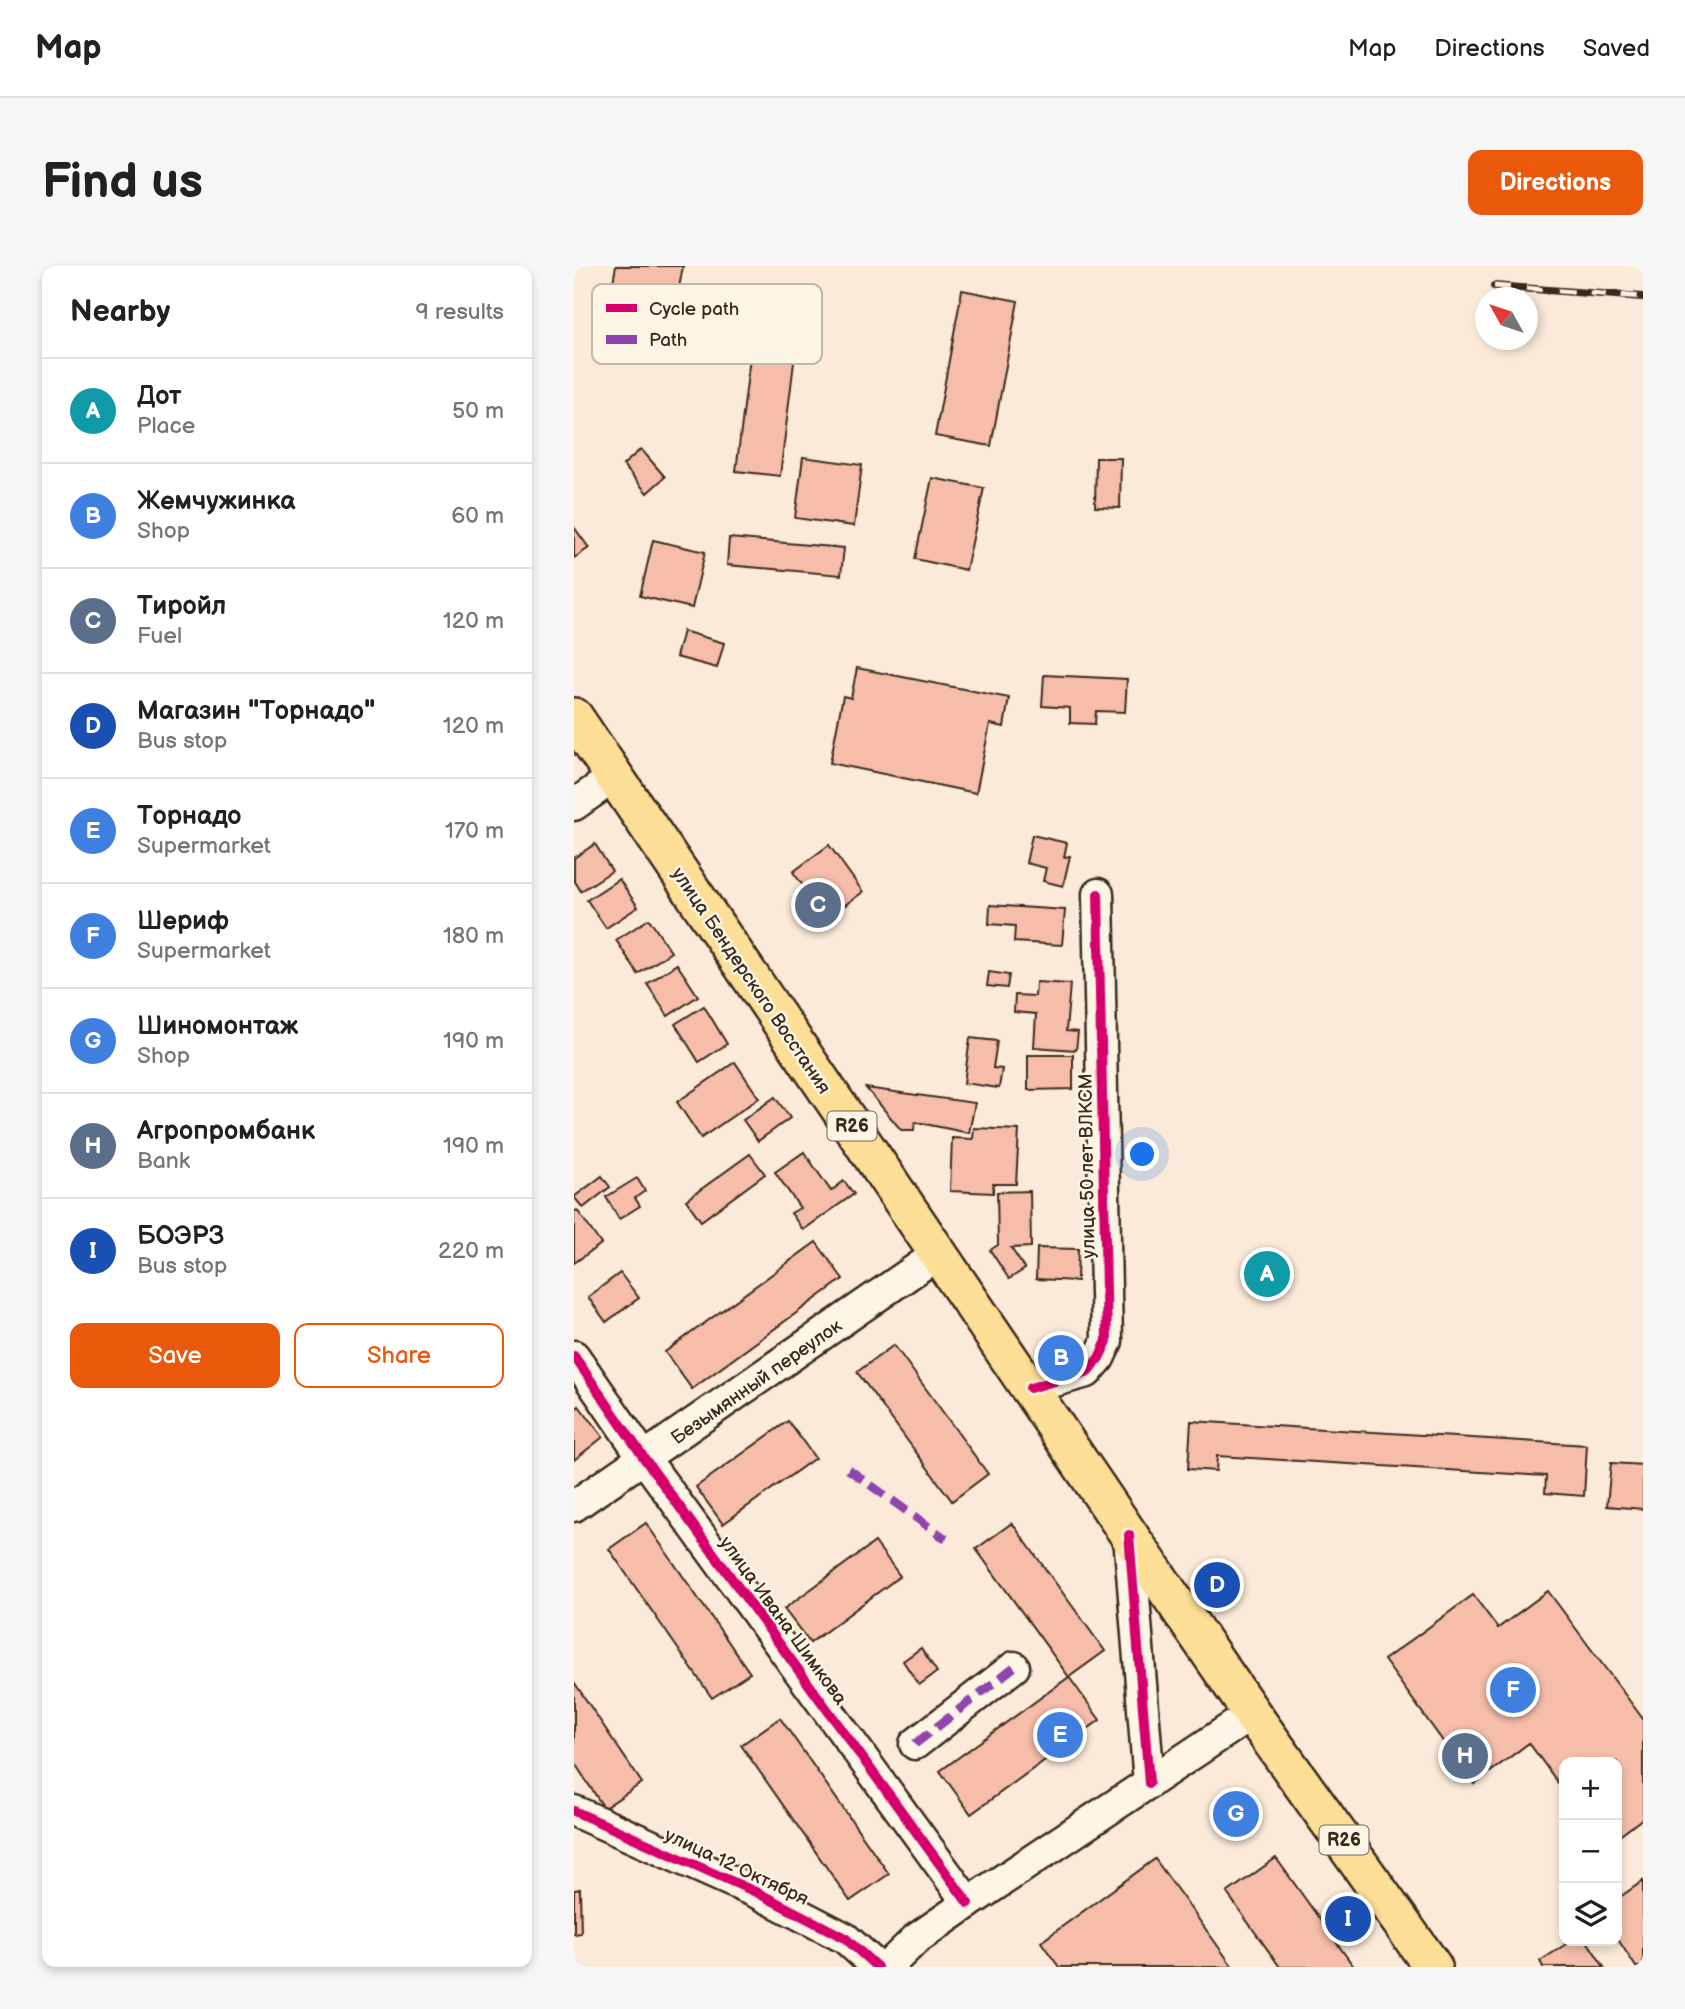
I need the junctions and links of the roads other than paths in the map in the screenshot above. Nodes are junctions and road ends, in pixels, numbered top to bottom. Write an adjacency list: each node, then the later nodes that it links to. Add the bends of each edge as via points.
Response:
1 (574, 718): 2 (main road, улица Бендерского Восстания / R26)
2 (614, 777): 3 (street); 5 (main road, улица Бендерского Восстания / R26)
3 (574, 805)
4 (1098, 894): 7 (street, улица 50 лет ВЛКСМ, via 1107,1341 1087,1371)
5 (938, 1254): 7 (main road, улица Бендерского Восстания / R26); 8 (street, Безымянный переулок)
6 (574, 1356): 8 (street, улица Ивана Шимкова)
7 (1030, 1388): 10 (main road, улица Бендерского Восстания / R26)
8 (644, 1458): 9 (street, Безымянный переулок); 16 (street, улица Ивана Шимкова)
9 (574, 1506)
10 (1129, 1535): 12 (main road, улица Бендерского Восстания / R26); 14 (street)
11 (1014, 1667): 13 (street)
12 (1252, 1714): 14 (street); 19 (main road, улица Бендерского Восстания / R26)
13 (915, 1744)
14 (1149, 1783): 16 (street)
15 (574, 1811): 17 (street, улица 12 Октября, via 760,1894 845,1938)
16 (968, 1903): 18 (street, via 916,1939)
17 (877, 1967)
18 (887, 1967)
19 (1433, 1967)

